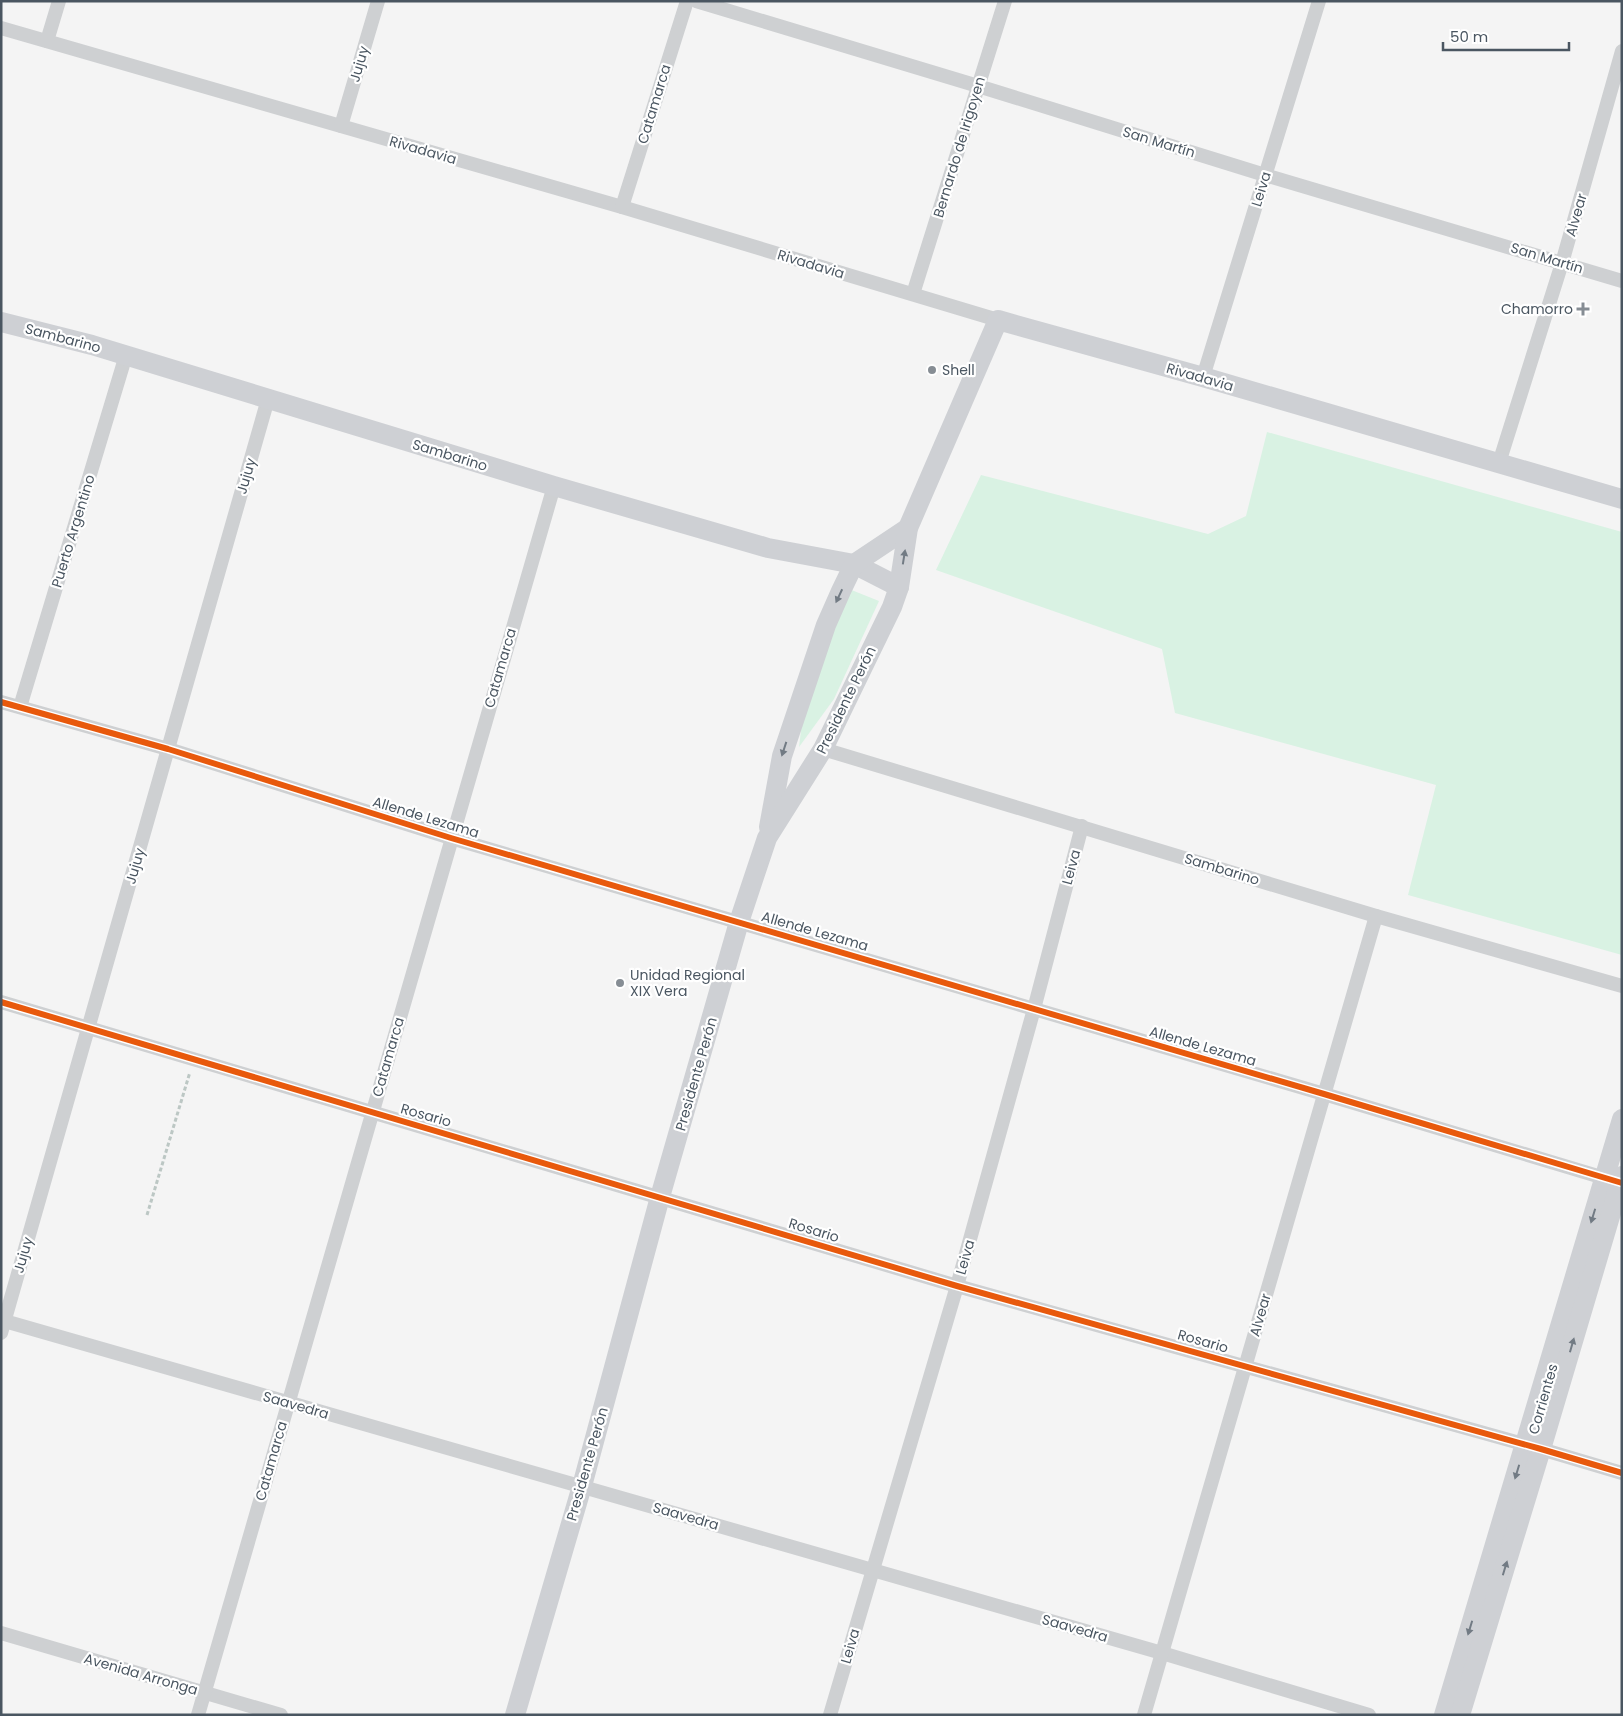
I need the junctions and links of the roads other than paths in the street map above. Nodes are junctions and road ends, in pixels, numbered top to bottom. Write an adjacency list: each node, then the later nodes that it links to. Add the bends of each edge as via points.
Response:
1 (59, 1): 8 (street)
2 (378, 1): 11 (street, Jujuy)
3 (686, 1): 13 (street, Catamarca)
4 (696, 1): 10 (street, San Martín)
5 (1005, 1): 10 (street, Bernardo de Irigoyen)
6 (1319, 1): 12 (street, Leiva)
7 (1, 28): 8 (street, Rivadavia)
8 (47, 42): 11 (street, Rivadavia)
9 (1622, 51): 14 (street, Alvear)
10 (978, 86): 12 (street, San Martín); 16 (street, Bernardo de Irigoyen)
11 (341, 126): 13 (street, Rivadavia)
12 (1265, 175): 14 (street, San Martín); 20 (street, Leiva)
13 (622, 207): 16 (street, Rivadavia)
14 (1562, 263): 15 (street, San Martín); 22 (street, Alvear)
15 (1622, 281)
16 (913, 294): 17 (street, Rivadavia)
17 (998, 320): 20 (street, Rivadavia); 25 (street, Presidente Perón)
18 (1, 322): 19 (street, Sambarino)
19 (126, 355): 21 (street, Sambarino); 29 (street, Puerto Argentino)
20 (1203, 377): 22 (street, Rivadavia)
21 (268, 399): 23 (street, Sambarino); 30 (street, Jujuy)
22 (1499, 463): 24 (street, Rivadavia)
23 (554, 486): 26 (street, Sambarino, via 768,548); 33 (street, Catamarca)
24 (1622, 499)
25 (908, 528): 26 (street); 27 (street, Presidente Perón, one-way to 25)
26 (854, 564): 27 (street, Sambarino); 34 (street, one-way to 34, via 826,624 782,756)
27 (899, 586): 31 (street, Presidente Perón, via 892,607)
28 (1, 702): 29 (street, Allende Lezama)
29 (20, 708): 30 (street, Allende Lezama)
30 (168, 749): 33 (street, Allende Lezama); 40 (street, Jujuy)
31 (823, 749): 32 (street, Sambarino); 34 (street, Presidente Perón)
32 (1082, 826): 35 (street, Sambarino); 39 (street, Leiva)
33 (451, 838): 36 (street, Allende Lezama); 42 (street, Catamarca)
34 (767, 838): 36 (street, Presidente Perón)
35 (1376, 916): 37 (street, Sambarino); 41 (street, Alvear)
36 (739, 922): 39 (street, Allende Lezama); 45 (street, Presidente Perón)
37 (1622, 986)
38 (1, 1002): 40 (street, Rosario)
39 (1034, 1009): 41 (street, Allende Lezama); 46 (street, Leiva)
40 (88, 1028): 42 (street, Rosario); 47 (street, Jujuy)
41 (1324, 1094): 44 (street, Allende Lezama); 48 (street, Alvear)
42 (372, 1112): 45 (street, Rosario); 49 (street, Catamarca)
43 (1622, 1119): 44 (street, Corrientes)
44 (1617, 1180): 50 (street, Corrientes)
45 (660, 1197): 46 (street, Rosario); 52 (street, Presidente Perón)
46 (957, 1286): 48 (street, Rosario); 53 (street, Leiva)
47 (2, 1325): 49 (street, Saavedra)
48 (1245, 1366): 50 (street, Rosario); 55 (street, Alvear)
49 (288, 1402): 52 (street, Saavedra); 56 (street, Catamarca)
50 (1533, 1447): 51 (street, Rosario); 63 (street, Corrientes, one-way to 63); 64 (street, Corrientes, one-way to 50)
51 (1622, 1473)
52 (582, 1486): 53 (street, Saavedra); 59 (street, Presidente Perón)
53 (872, 1570): 55 (street, Saavedra); 60 (street, Leiva)
54 (1, 1633): 56 (street, Avenida Arronga)
55 (1162, 1653): 61 (street, Alvear); 62 (street, Saavedra)
56 (204, 1692): 57 (street, Catamarca); 58 (street, Avenida Arronga)
57 (198, 1715)
58 (281, 1715)
59 (515, 1715)
60 (830, 1715)
61 (1144, 1715)
62 (1369, 1715)
63 (1444, 1715)
64 (1460, 1715)

